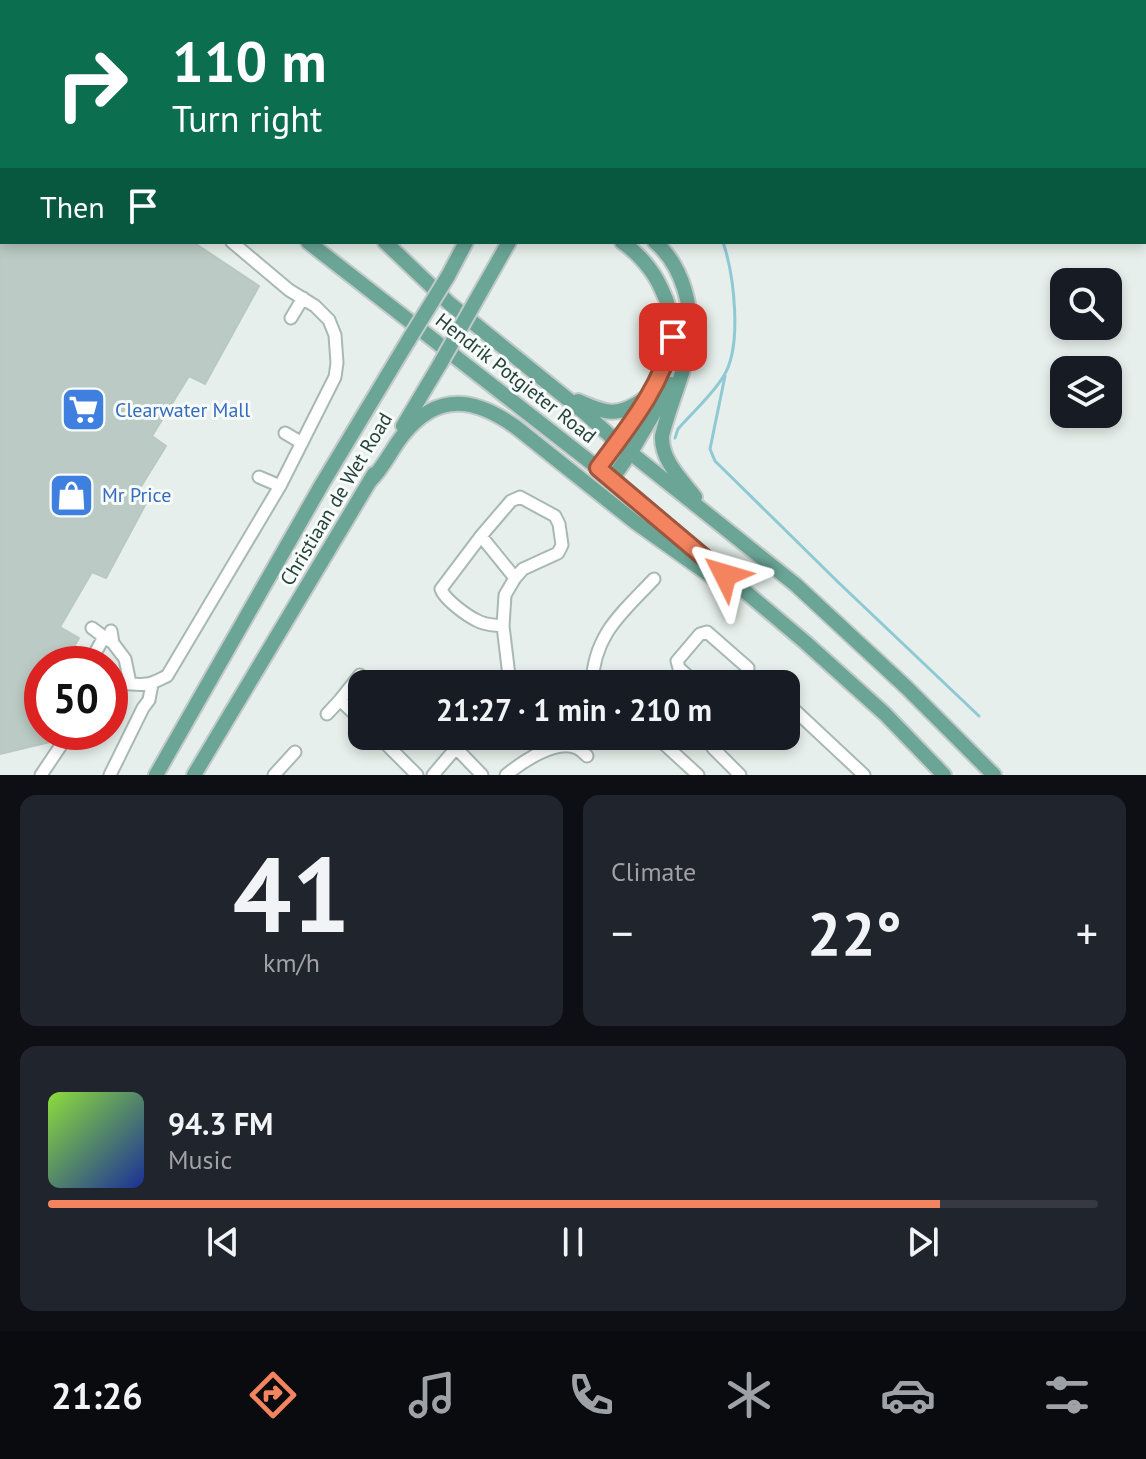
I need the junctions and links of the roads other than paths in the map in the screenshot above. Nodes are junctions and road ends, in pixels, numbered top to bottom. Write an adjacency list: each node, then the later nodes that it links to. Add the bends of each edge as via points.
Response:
1 (234, 244): 8 (street)
2 (311, 244): 17 (main road, Hendrik Potgieter Road)
3 (387, 244): 11 (main road, Hendrik Potgieter Road, via 450,304)
4 (465, 244): 55 (main road, Christiaan de Wet Road, bridge)
5 (508, 244): 20 (main road, Christiaan de Wet Road, bridge)
6 (624, 244): 12 (main road, via 658,281 670,317 668,358)
7 (657, 244): 10 (main road, via 677,268 685,293 689,345)
8 (303, 298): 9 (street); 15 (street, via 329,320 338,350 335,377)
9 (291, 318)
10 (683, 367): 16 (main road); 22 (main road, via 662,448)
11 (557, 391): 12 (main road, via 618,413); 14 (main road, Hendrik Potgieter Road)
12 (648, 397): 14 (main road)
13 (285, 433): 15 (street)
14 (617, 442): 16 (main road, Hendrik Potgieter Road); 17 (main road)
15 (302, 443): 21 (street)
16 (631, 452): 19 (main road); 22 (main road, Hendrik Potgieter Road)
17 (598, 468): 19 (main road, Hendrik Potgieter Road)
18 (259, 477): 21 (street)
19 (612, 479): 29 (main road, Hendrik Potgieter Road)
20 (370, 481): 29 (main road, via 423,415 452,404 483,408); 56 (main road, Christiaan de Wet Road)
21 (280, 486): 37 (street, via 167,676)
22 (710, 516): 66 (main road, Hendrik Potgieter Road, via 807,595)
23 (481, 536): 24 (street); 24 (street, via 515,498 555,516 560,551); 26 (street, via 441,593 476,620)
24 (515, 578): 26 (street, via 505,595)
25 (654, 579): 33 (street, via 604,635)
26 (503, 626): 32 (street)
27 (92, 628): 28 (street)
28 (110, 637): 30 (street); 37 (street)
29 (805, 642): 65 (main road, Hendrik Potgieter Road)
30 (103, 646)
31 (679, 668): 34 (street); 35 (street, via 678,658 707,632)
32 (508, 670)
33 (594, 670)
34 (681, 670)
35 (747, 670)
36 (128, 683): 37 (street)
37 (142, 684): 54 (street, via 143,708)
38 (348, 690): 39 (street)
39 (340, 700): 40 (street); 41 (street)
40 (348, 708)
41 (327, 714)
42 (800, 715): 64 (street)
43 (58, 750): 53 (street)
44 (395, 750): 59 (street)
45 (454, 750): 60 (street)
46 (458, 750): 61 (street)
47 (673, 750): 62 (street)
48 (715, 750): 63 (street)
49 (295, 752): 51 (street)
50 (587, 756): 52 (street, via 578,748 554,747)
51 (283, 765): 57 (street); 58 (street)
52 (513, 773)
53 (41, 775)
54 (110, 775)
55 (156, 775)
56 (194, 775)
57 (274, 775)
58 (294, 775)
59 (417, 775)
60 (433, 775)
61 (482, 775)
62 (698, 775)
63 (740, 775)
64 (864, 775)
65 (944, 775)
66 (994, 775)

